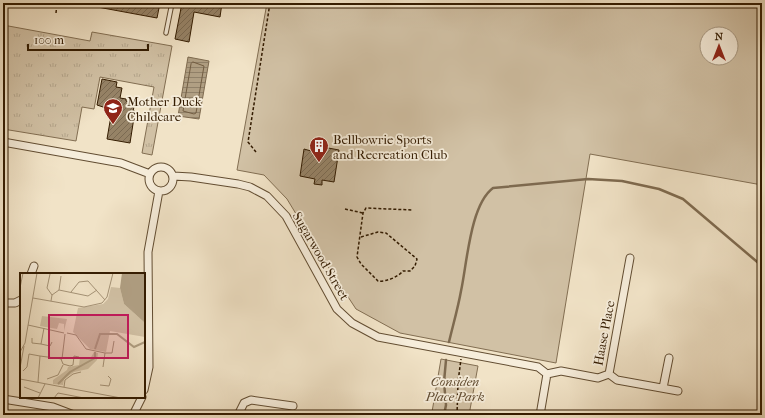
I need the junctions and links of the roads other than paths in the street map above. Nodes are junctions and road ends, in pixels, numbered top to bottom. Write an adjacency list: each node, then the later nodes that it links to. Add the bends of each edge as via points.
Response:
1 (172, 3): 2 (lane)
2 (166, 33)
3 (3, 142): 4 (street, via 121,164)
4 (150, 174): 5 (street, via 160,167 170,170); 6 (street, via 151,186)
5 (173, 176): 6 (street, via 168,188); 13 (street, Sugarwood Street, via 238,184 267,196 286,216 336,309 364,332 378,337 538,367)
6 (159, 191): 15 (street, via 148,252 149,367)
7 (630, 258): 14 (street, Haase Place)
8 (34, 266): 9 (street)
9 (31, 273)
10 (20, 300): 11 (street)
11 (3, 303)
12 (669, 358): 16 (street)
13 (547, 374): 14 (street, Haase Place, via 561,371 598,378); 24 (street)
14 (610, 374): 16 (street, via 617,380)
15 (145, 385)
16 (663, 388): 17 (street)
17 (678, 391)
18 (3, 398): 21 (street, via 54,407)
19 (142, 398): 22 (street)
20 (293, 406): 23 (street, via 251,400 244,403)
21 (74, 415)
22 (133, 415)
23 (238, 415)
24 (540, 415)

